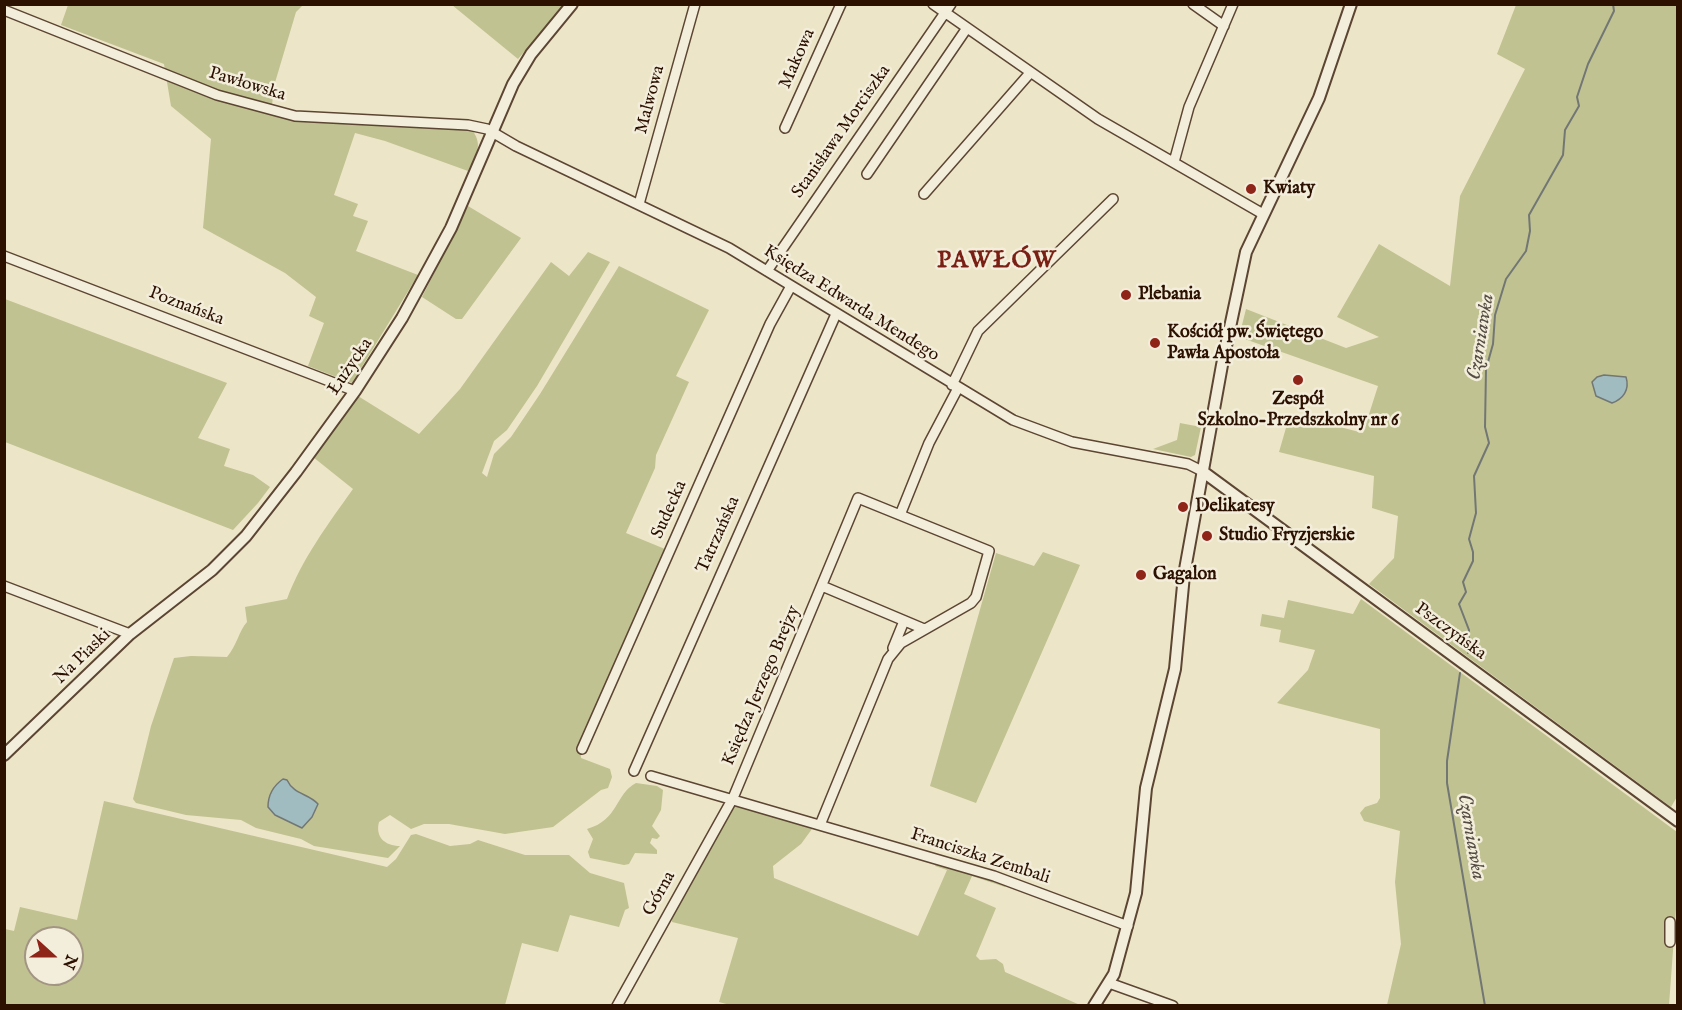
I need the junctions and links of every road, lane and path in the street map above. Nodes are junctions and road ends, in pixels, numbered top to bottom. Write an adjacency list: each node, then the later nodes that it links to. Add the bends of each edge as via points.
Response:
1 (572, 4): 14 (street, Łużycka, via 524,66)
2 (695, 4): 19 (street, Malwowa)
3 (841, 4): 13 (street, Makowa)
4 (933, 4): 8 (street)
5 (1194, 4): 10 (street)
6 (1233, 4): 10 (street)
7 (1351, 4): 20 (street, via 1319,98)
8 (948, 9): 11 (street); 22 (street, Stanisława Morciszka)
9 (4, 10): 14 (street, Pawłowska, via 217,95 295,116 468,125)
10 (1224, 26): 15 (street, via 1188,107)
11 (967, 28): 12 (street); 16 (street)
12 (1030, 73): 15 (street, via 1098,119); 17 (street)
13 (784, 128)
14 (492, 133): 19 (street, Księdza Edwarda Mendego); 26 (street, Łużycka, via 433,263)
15 (1174, 162): 20 (street)
16 (867, 174)
17 (924, 194)
18 (1113, 199): 25 (street, via 978,331)
19 (639, 204): 22 (street, Księdza Edwarda Mendego, via 711,238)
20 (1263, 214): 27 (street, via 1250,240 1241,274)
21 (4, 256): 26 (street, Poznańska)
22 (767, 271): 23 (street, Księdza Edwarda Mendego)
23 (791, 286): 24 (street, Księdza Edwarda Mendego); 36 (street, Sudecka, via 770,324)
24 (836, 314): 25 (street, Księdza Edwarda Mendego); 38 (street, Tatrzańska)
25 (955, 387): 27 (street, Księdza Edwarda Mendego, via 1004,416 1050,435 1188,464); 28 (street)
26 (355, 392): 31 (street, Łużycka, via 246,536)
27 (1202, 471): 41 (street, Pszczyńska); 43 (street, via 1181,589 1176,661 1146,788 1138,878)
28 (900, 515): 30 (street, Księdza Jerzego Brejzy, via 858,498); 33 (street, Księdza Jerzego Brejzy, via 989,551 976,597)
29 (4, 586): 34 (street)
30 (822, 586): 32 (street); 40 (street, Księdza Jerzego Brejzy)
31 (190, 589): 34 (street, Na Piaski)
32 (904, 621): 33 (street); 35 (street)
33 (924, 629): 35 (street, via 901,643)
34 (130, 634): 37 (street, Na Piaski)
35 (888, 659): 42 (street)
36 (582, 749)
37 (4, 755)
38 (634, 771)
39 (651, 776): 40 (street, Franciszka Zembali)
40 (732, 798): 42 (street, Franciszka Zembali); 47 (street, Górna)
41 (1677, 821)
42 (820, 825): 43 (street, Franciszka Zembali, via 994,876)
43 (1128, 926): 46 (street)
44 (1673, 929): 45 (street)
45 (1670, 942)
46 (1109, 983): 48 (street); 49 (street)
47 (617, 1005)
48 (1094, 1005)
49 (1173, 1005)

